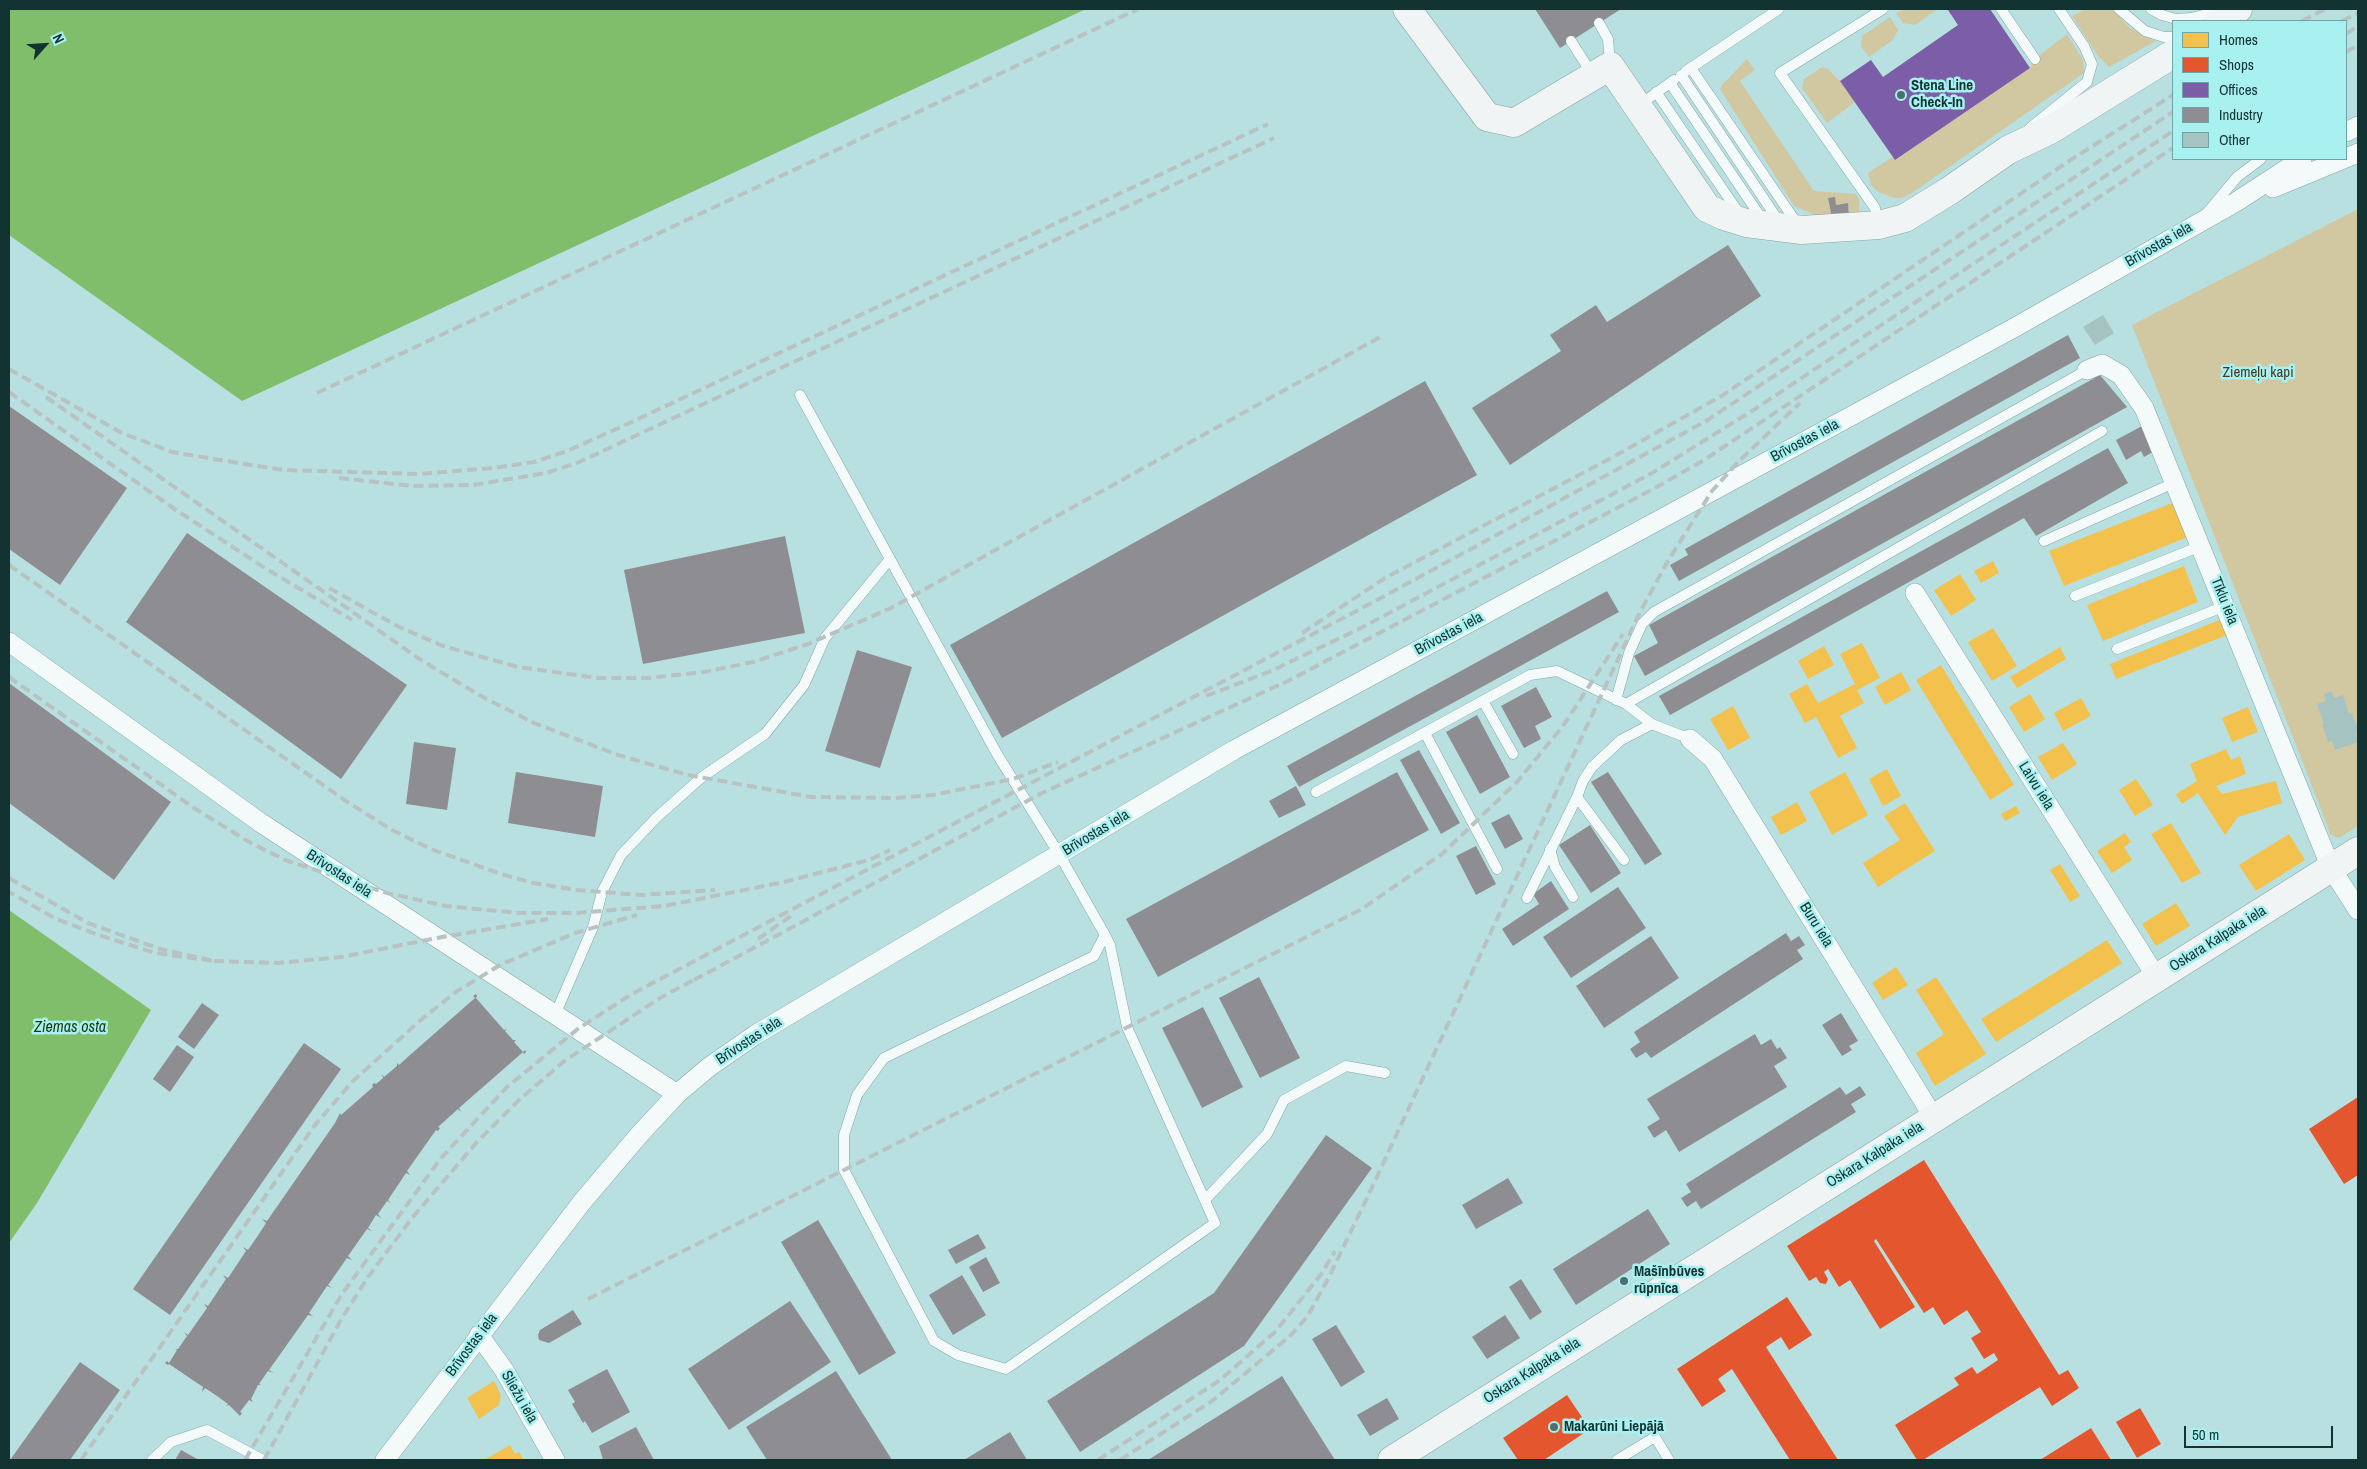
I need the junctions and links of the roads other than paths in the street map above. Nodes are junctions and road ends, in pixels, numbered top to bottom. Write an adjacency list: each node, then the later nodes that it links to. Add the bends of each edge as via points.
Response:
1 (1407, 9): 17 (main road, via 1487,117 1514,123)
2 (1778, 9): 16 (lane)
3 (1883, 9): 27 (lane, via 1780,73 1875,208)
4 (2001, 9): 15 (lane)
5 (2059, 9): 21 (lane, via 2092,64 2088,82)
6 (2119, 9): 12 (lane, via 2146,31)
7 (2151, 9): 8 (lane, via 2176,19)
8 (2230, 9)
9 (2238, 9): 10 (main road)
10 (2221, 20)
11 (1599, 23): 17 (lane, via 1608,39)
12 (2172, 37)
13 (1571, 41): 17 (lane)
14 (2172, 55): 21 (main road, via 2050,130)
15 (2035, 59)
16 (1691, 68): 18 (lane); 28 (lane)
17 (1602, 70): 20 (main road)
18 (1681, 75): 19 (lane); 28 (lane)
19 (1670, 83): 20 (lane); 28 (lane)
20 (1647, 99): 28 (main road, via 1707,208 1724,216)
21 (2008, 150): 27 (main road, via 1905,218)
22 (2260, 160): 26 (lane, via 2237,177)
23 (2300, 160): 25 (street, Brīvostas iela)
24 (2341, 160): 25 (street, Brīvostas iela)
25 (2236, 202): 26 (street, Brīvostas iela)
26 (2199, 222): 51 (street, Brīvostas iela, via 2012,329 1234,750)
27 (1878, 225): 28 (main road)
28 (1775, 227)
29 (2087, 370): 32 (street, Tīklu iela, via 2102,364 2122,375 2144,408); 42 (lane, via 1654,612 1642,624 1632,646)
30 (800, 395): 35 (lane)
31 (2102, 431): 42 (lane)
32 (2176, 482): 33 (lane); 34 (street, Tīklu iela)
33 (2044, 541)
34 (2201, 546): 37 (lane); 38 (street, Tīklu iela)
35 (890, 559): 51 (lane, via 997,754); 60 (lane, via 824,638 804,685 765,734 702,777 621,855 602,892 593,927)
36 (1916, 593): 59 (street, Laivu iela)
37 (2075, 596)
38 (2226, 606): 40 (lane); 53 (street, Tīklu iela)
39 (9, 642): 60 (street, Brīvostas iela, via 261,823)
40 (2117, 649)
41 (1483, 701): 42 (lane, via 1530,675 1557,671); 44 (lane); 46 (lane)
42 (1621, 702): 43 (lane)
43 (1652, 724): 45 (lane); 48 (lane, via 1621,740 1592,767)
44 (1425, 733): 47 (lane); 54 (lane)
45 (1690, 739): 63 (street, Buru iela, via 1713,759)
46 (1513, 754)
47 (1316, 792)
48 (1577, 797): 49 (lane); 52 (lane)
49 (1550, 849): 55 (lane, via 1555,867); 56 (lane)
50 (2358, 851): 53 (main road, Oskara Kalpaka iela)
51 (1059, 854): 58 (lane); 62 (street, Brīvostas iela, via 755,1035 709,1067)
52 (1624, 860)
53 (2331, 868): 57 (street, Tīklu iela); 59 (main road, Oskara Kalpaka iela)
54 (1497, 870)
55 (1573, 897)
56 (1527, 898)
57 (2358, 910)
58 (1106, 935): 64 (lane, via 1127,1027); 64 (lane, via 1094,956 884,1058 857,1095 844,1135 844,1170 934,1340 958,1355 1006,1369 1215,1223)
59 (2157, 978): 63 (main road, Oskara Kalpaka iela)
60 (555, 1015): 62 (street, Brīvostas iela)
61 (1384, 1073): 64 (lane, via 1346,1066 1284,1100 1267,1134)
62 (678, 1094): 65 (street, Brīvostas iela, via 582,1202)
63 (1934, 1118): 70 (main road, Oskara Kalpaka iela)
64 (1205, 1200)
65 (479, 1335): 68 (street, Brīvostas iela); 69 (street, Sliežu iela, via 504,1370)
66 (152, 1460): 67 (lane, via 171,1442 207,1430)
67 (263, 1460)
68 (386, 1460)
69 (555, 1460)
70 (1392, 1460)
71 (1617, 1460): 72 (lane, via 1655,1437)
72 (1670, 1460)

